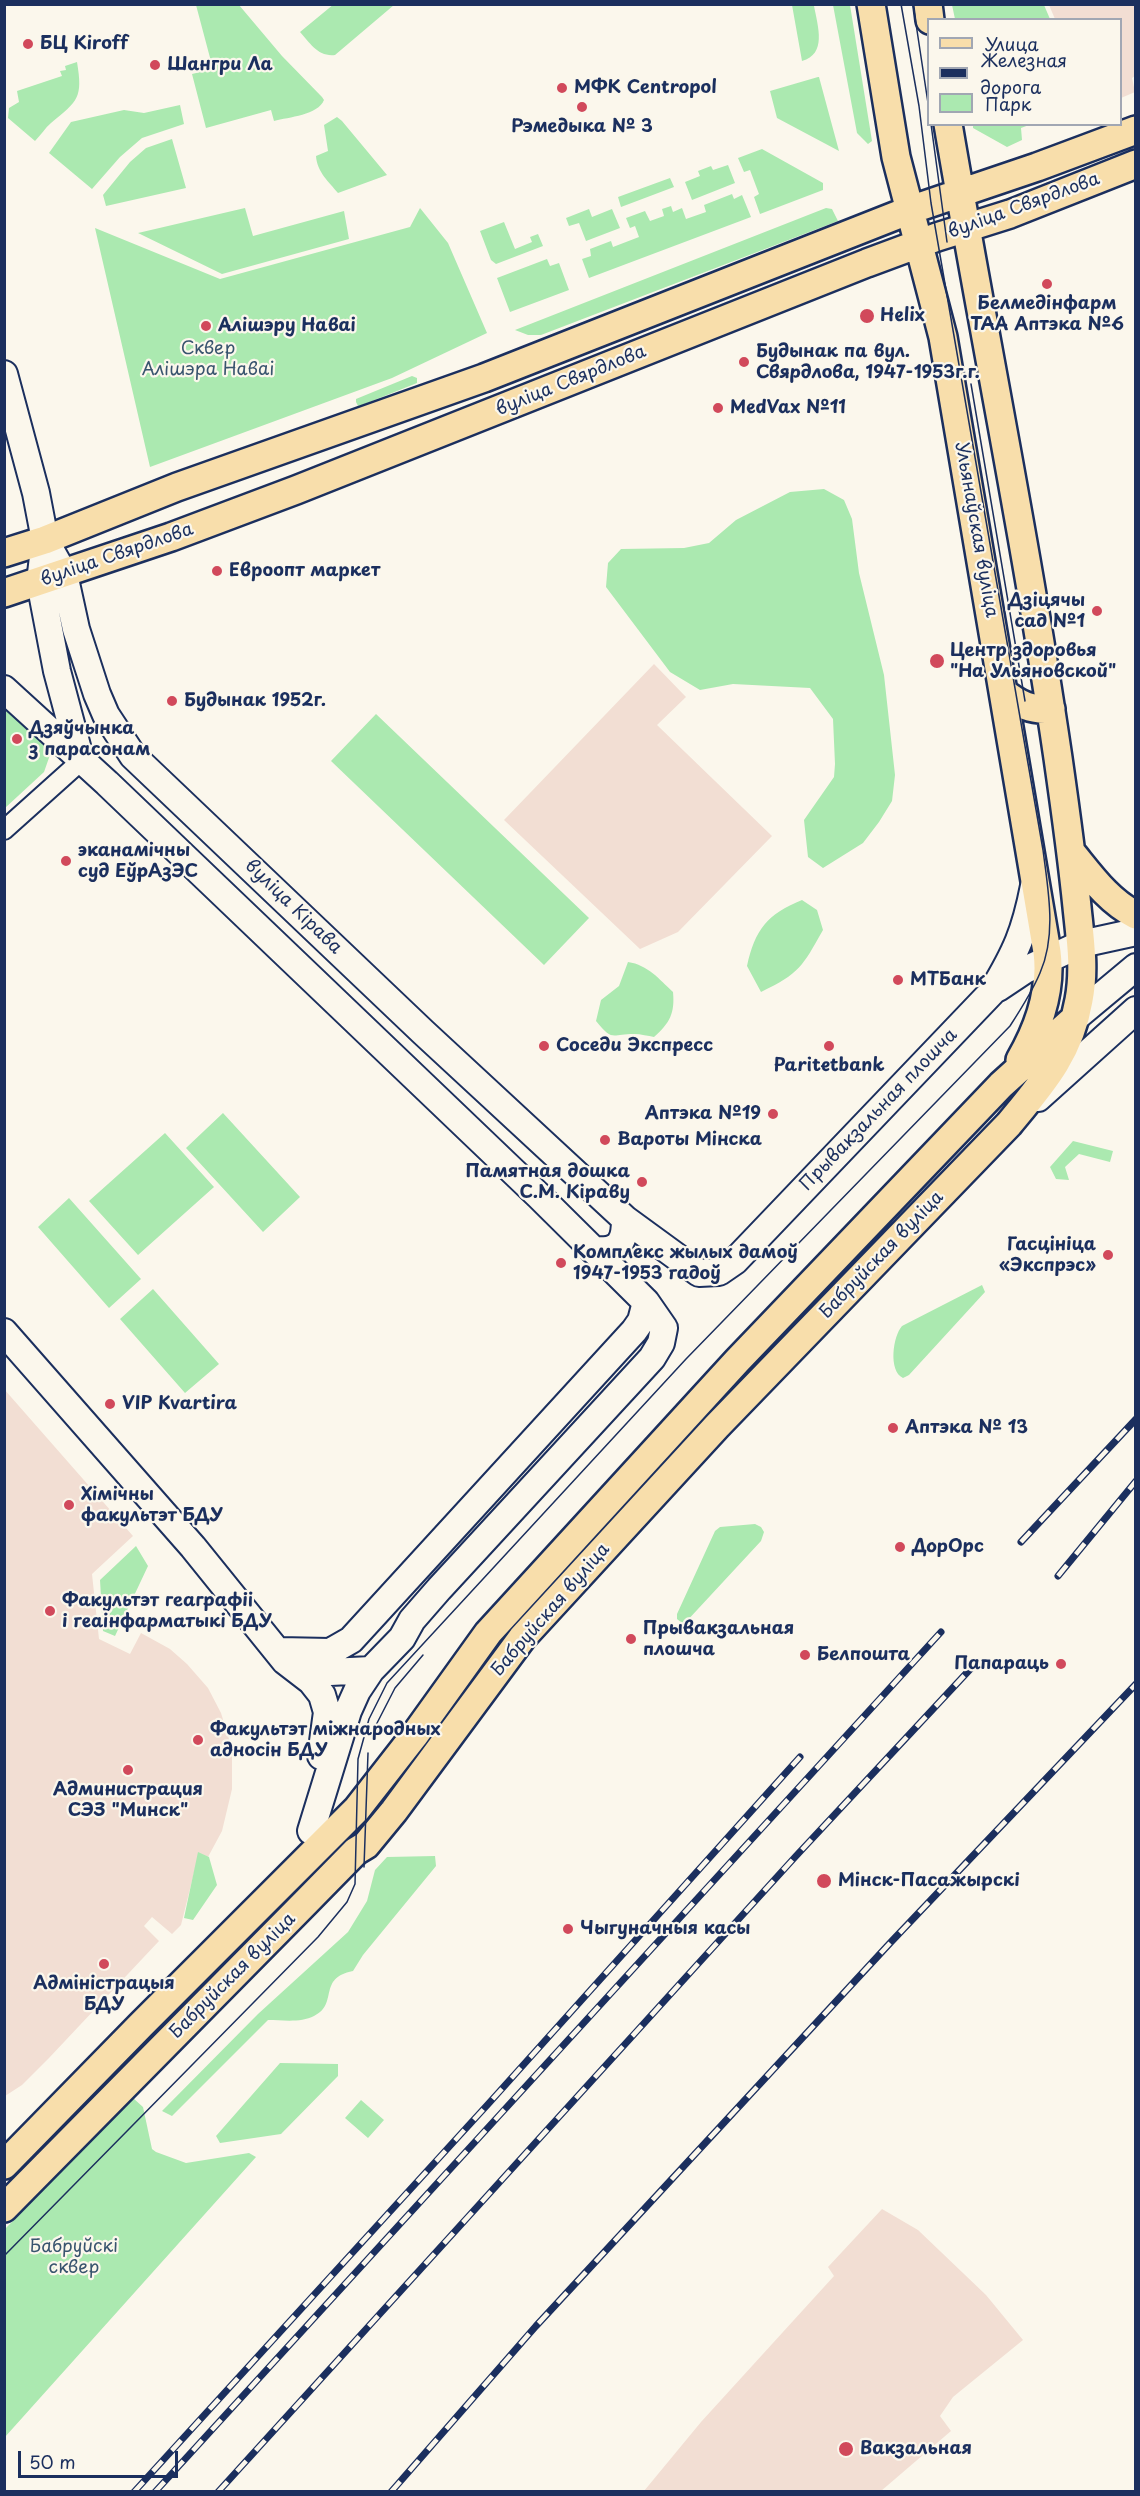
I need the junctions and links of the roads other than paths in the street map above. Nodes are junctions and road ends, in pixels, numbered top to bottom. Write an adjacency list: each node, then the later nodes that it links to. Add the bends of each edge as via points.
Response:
1 (871, 4): 6 (main road, Ульянаўская вуліца, via 896,157)
2 (948, 126): 5 (main road)
3 (1136, 130): 5 (main road, вуліца Свярдлова)
4 (1136, 164): 7 (main road, вуліца Свярдлова, via 1010,214)
5 (960, 193): 6 (main road, вуліца Свярдлова); 7 (main road)
6 (909, 210): 8 (main road, Ульянаўская вуліца); 10 (main road, вуліца Свярдлова, via 484,378 157,495)
7 (966, 227): 8 (main road, вуліца Свярдлова); 16 (main road)
8 (920, 244): 12 (main road, вуліца Свярдлова, via 296,490); 15 (main road, Ульянаўская вуліца, via 943,337)
9 (4, 374): 10 (street, вуліца Кірава)
10 (45, 540): 11 (main road, вуліца Свярдлова); 12 (street, вуліца Кірава)
11 (4, 553)
12 (52, 578): 13 (main road, вуліца Свярдлова); 17 (street, вуліца Кірава, via 57,671); 31 (street, вуліца Кірава, via 76,629 106,715 133,756)
13 (4, 593)
14 (4, 689): 17 (street)
15 (1003, 692): 16 (main road, via 1026,707); 20 (main road, Ульянаўская вуліца)
16 (1051, 709): 19 (main road)
17 (81, 761): 18 (street); 32 (street)
18 (4, 830)
19 (1072, 852): 21 (main road, via 1110,897); 23 (main road)
20 (1035, 879): 24 (main road, Ульянаўская вуліца); 26 (street, Прывакзальная плошча, via 1026,926)
21 (1136, 915)
22 (1136, 932): 23 (street)
23 (1081, 944): 24 (street); 28 (main road)
24 (1048, 959): 26 (street); 29 (main road, Ульянаўская вуліца, via 1045,1000 1036,1031)
25 (1136, 967): 28 (street)
26 (992, 992): 33 (street, Прывакзальная плошча, via 735,1261 719,1272 699,1273)
27 (1136, 1010): 30 (street, Бабруйская вуліца)
28 (1076, 1017): 29 (main road); 30 (main road, Бабруйская вуліца, via 1052,1071)
29 (1001, 1085): 39 (main road, Бабруйская вуліца, via 737,1360 488,1633 367,1798)
30 (1009, 1124): 40 (main road, Бабруйская вуліца, via 717,1426 522,1638 394,1811 366,1845)
31 (626, 1219): 32 (street, via 619,1245 607,1251); 33 (street, вуліца Кірава)
32 (593, 1250): 34 (street)
33 (668, 1251)
34 (646, 1302): 36 (street, via 634,1331 351,1640 330,1652); 37 (street, via 664,1328 652,1358 447,1581)
35 (4, 1332): 36 (street)
36 (279, 1651): 37 (street, via 330,1672); 38 (street, via 322,1695 327,1713)
37 (371, 1670): 38 (street, via 348,1711)
38 (311, 1831): 39 (street)
39 (303, 1863): 40 (street); 41 (main road, Бабруйская вуліца)
40 (322, 1886): 42 (main road, Бабруйская вуліца)
41 (4, 2165)
42 (4, 2208)

